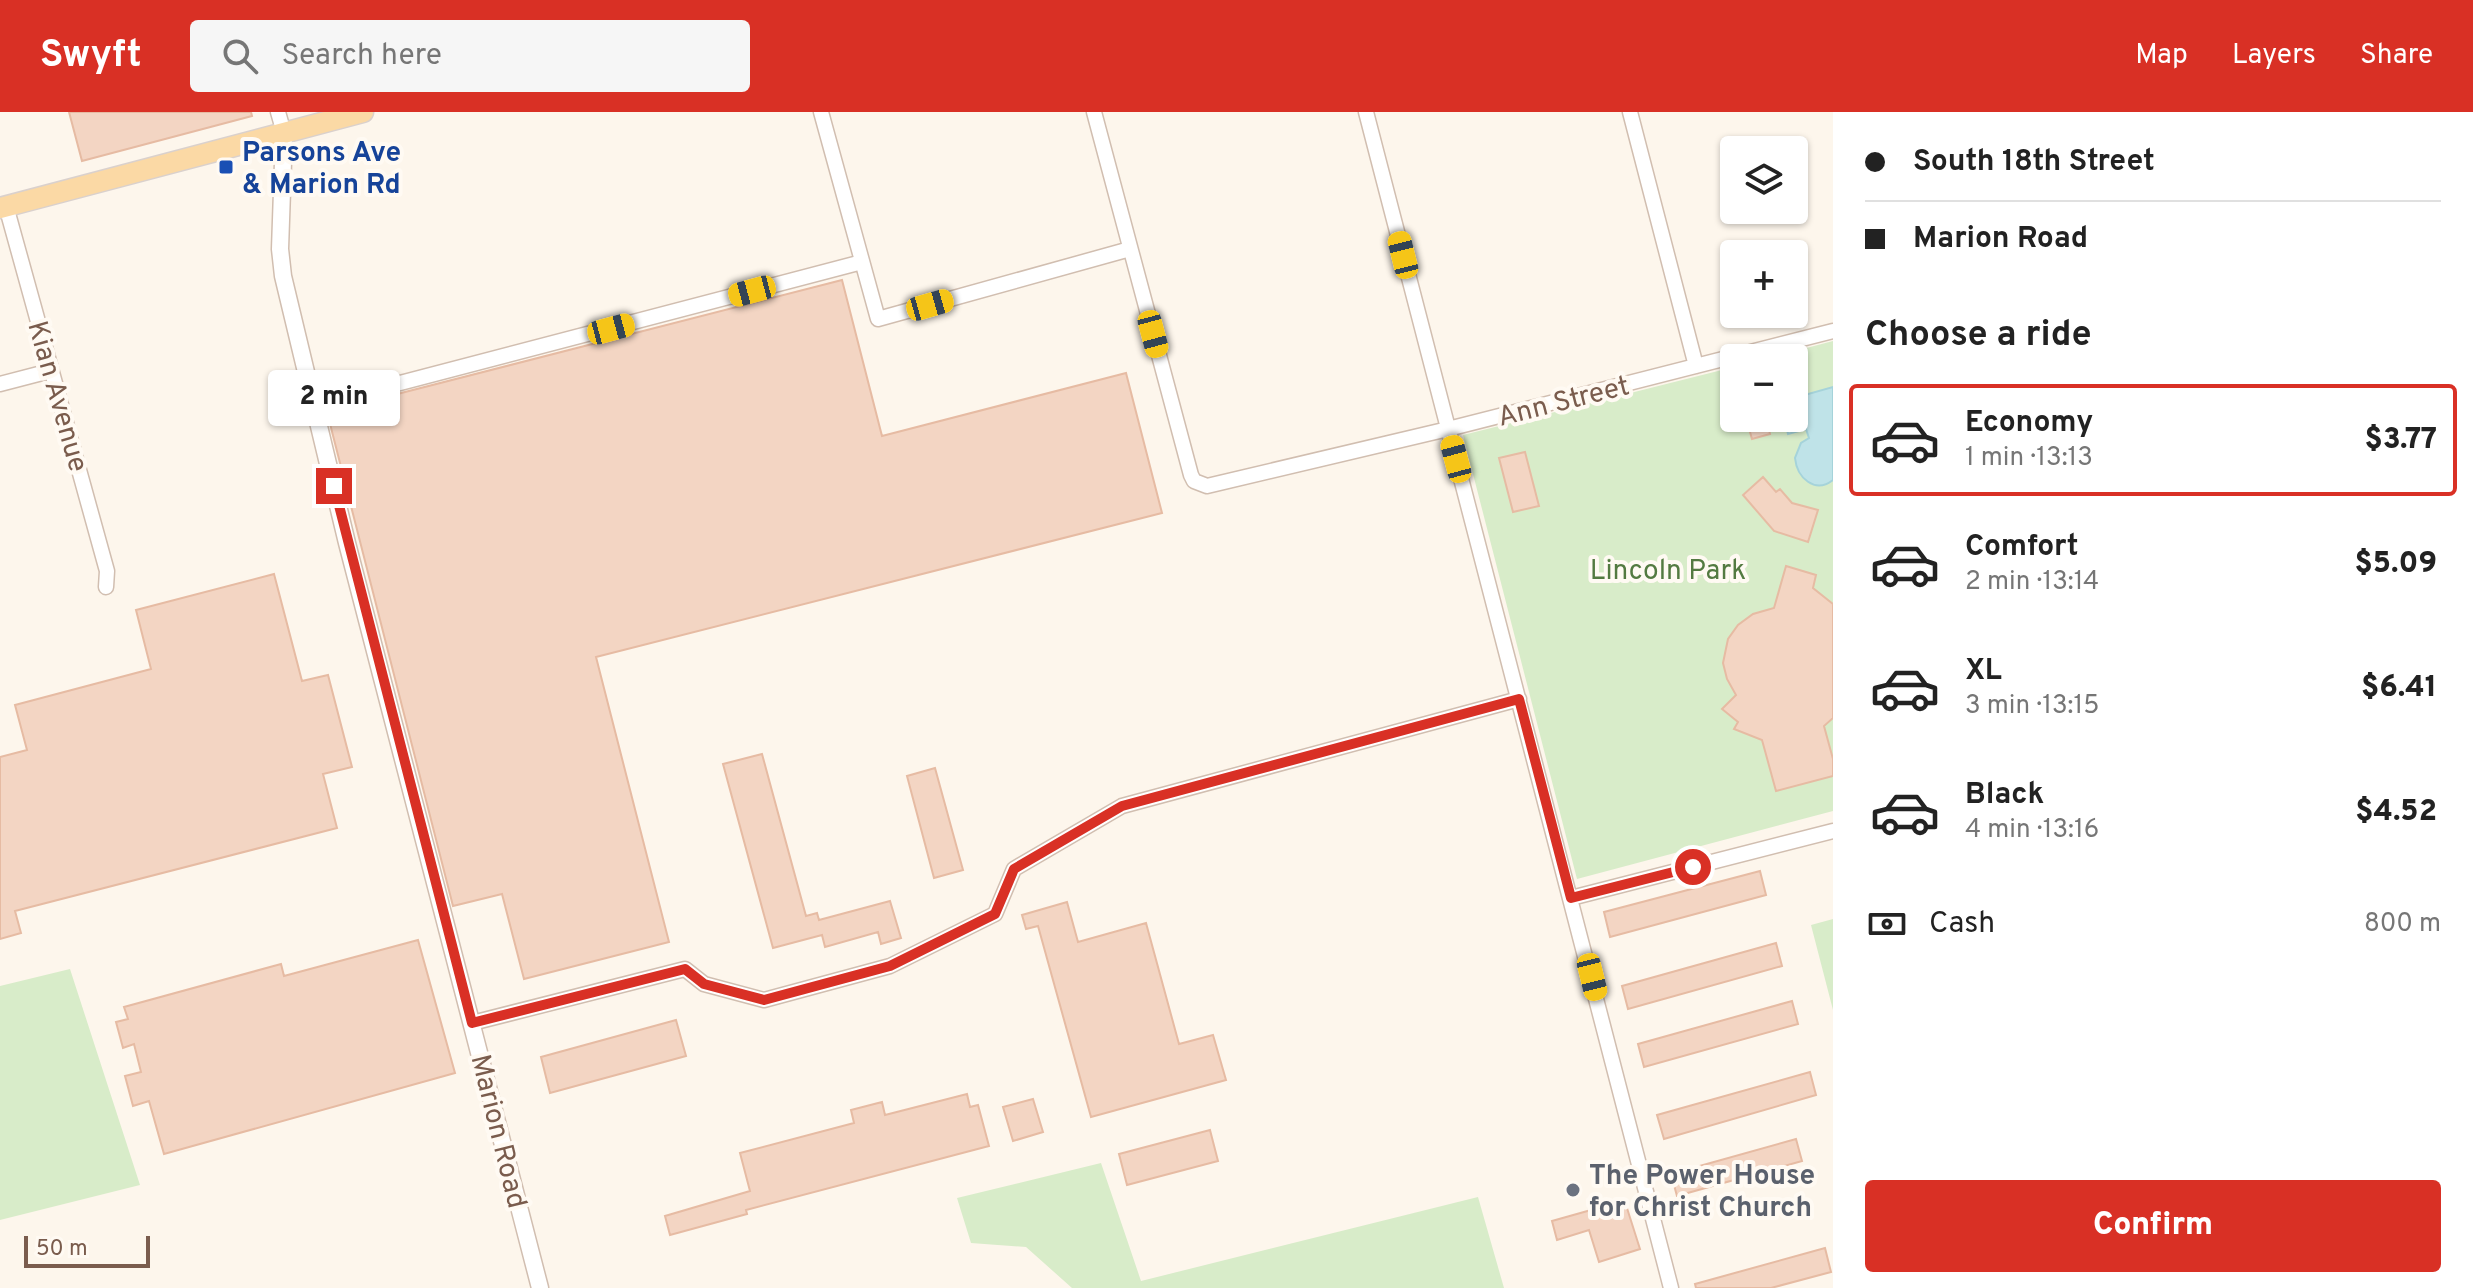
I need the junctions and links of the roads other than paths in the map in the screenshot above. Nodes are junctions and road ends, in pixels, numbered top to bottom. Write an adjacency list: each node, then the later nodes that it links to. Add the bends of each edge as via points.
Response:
1 (278, 112): 7 (street)
2 (363, 112): 7 (main road)
3 (821, 112): 10 (street)
4 (1094, 112): 9 (street)
5 (1366, 112): 16 (street)
6 (1630, 112): 12 (street)
7 (284, 133): 8 (main road); 15 (street, Marion Road, via 281,262)
8 (3, 207): 13 (street, Kian Avenue)
9 (1130, 249): 10 (street, via 878,319); 16 (street, Ann Street, via 1191,475 1199,485)
10 (862, 262): 15 (street)
11 (1833, 331): 12 (street, Ann Street)
12 (1696, 366): 16 (street, Ann Street)
13 (50, 371): 14 (street); 17 (street, Kian Avenue, via 107,571)
14 (0, 384)
15 (316, 405): 21 (street, Marion Road)
16 (1448, 429): 18 (street)
17 (106, 587)
18 (1519, 699): 20 (street); 21 (street, via 1122,806 1014,869 995,914 890,966 764,1000 704,984 685,969)
19 (1833, 831): 20 (street)
20 (1571, 898): 23 (street)
21 (472, 1023): 22 (street, Marion Road)
22 (540, 1288)
23 (1671, 1288)

